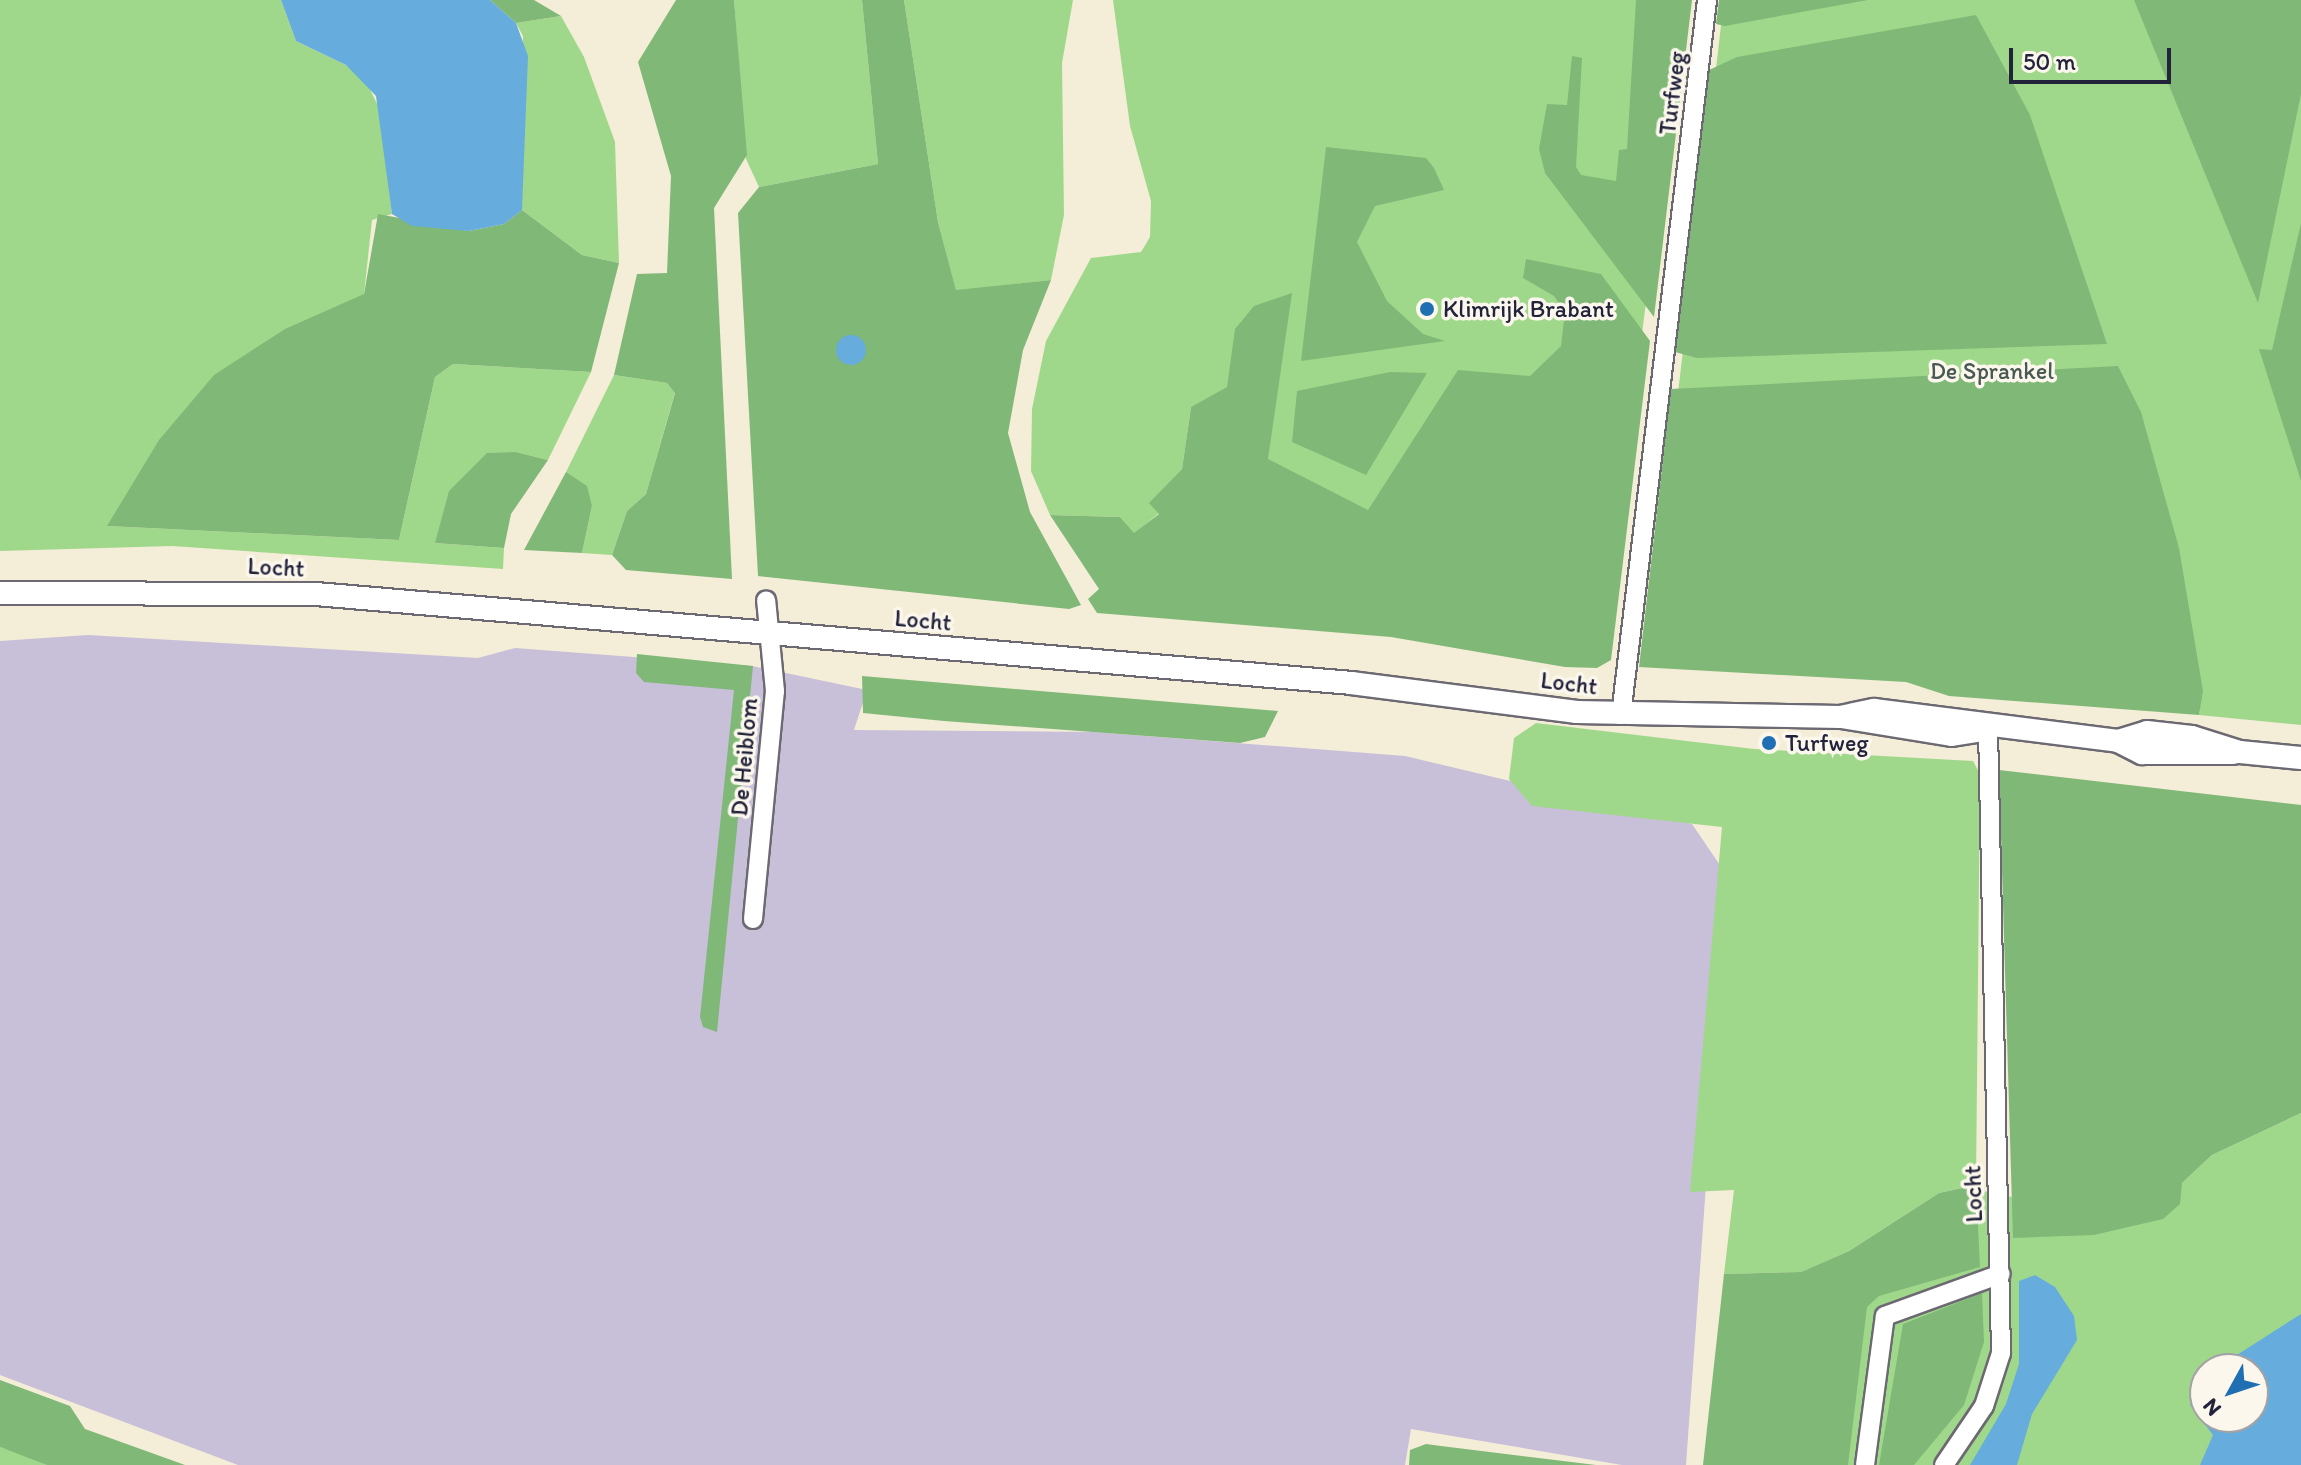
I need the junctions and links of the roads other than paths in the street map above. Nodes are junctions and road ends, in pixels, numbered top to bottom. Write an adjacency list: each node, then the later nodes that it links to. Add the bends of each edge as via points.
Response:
1 (1707, 0): 5 (street, Turfweg)
2 (0, 593): 4 (street, Locht, via 316,594)
3 (766, 600): 4 (street, De Heiblom)
4 (770, 633): 5 (street, Locht, via 1351,683); 8 (street, De Heiblom, via 775,691)
5 (1621, 715): 6 (street, Locht, via 1840,717 1874,728 1952,735)
6 (1988, 729): 7 (street, via 2118,741 2142,753 2194,759 2240,752); 9 (street, Locht)
7 (2301, 758)
8 (753, 919)
9 (2001, 1274): 10 (street, via 1885,1316); 11 (street, Locht, via 2001,1353 1984,1406)
10 (1865, 1465)
11 (1944, 1465)

